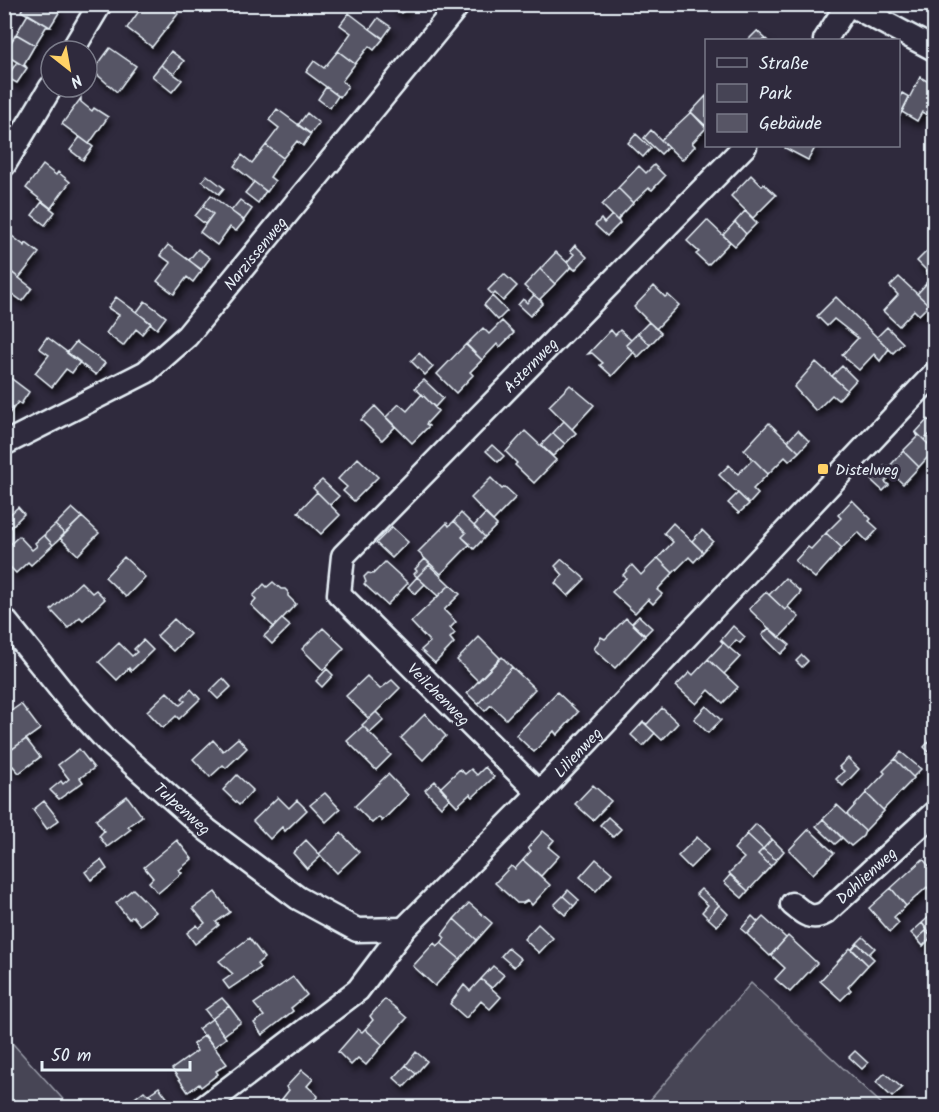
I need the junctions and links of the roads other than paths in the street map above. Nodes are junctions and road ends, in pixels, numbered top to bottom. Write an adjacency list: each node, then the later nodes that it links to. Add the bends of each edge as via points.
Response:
1 (100, 4): 4 (street)
2 (459, 4): 11 (street, Narzissenweg, via 187,336 146,372)
3 (849, 4): 5 (street); 6 (street)
4 (79, 39)
5 (826, 39)
6 (934, 49)
7 (44, 99): 9 (street)
8 (744, 147): 12 (street, Asternweg, via 343,556)
9 (4, 165)
10 (934, 374): 14 (street, Lilienweg)
11 (4, 444)
12 (339, 594): 14 (street, Veilchenweg)
13 (4, 619): 17 (street, Tulpenweg, via 107,741 207,830 298,898 357,930)
14 (539, 794): 17 (street, Lilienweg)
15 (934, 813): 16 (street, Dahlienweg, via 825,913 805,915)
16 (792, 904)
17 (404, 929): 18 (street, Lilienweg, via 358,990)
18 (203, 1107)

